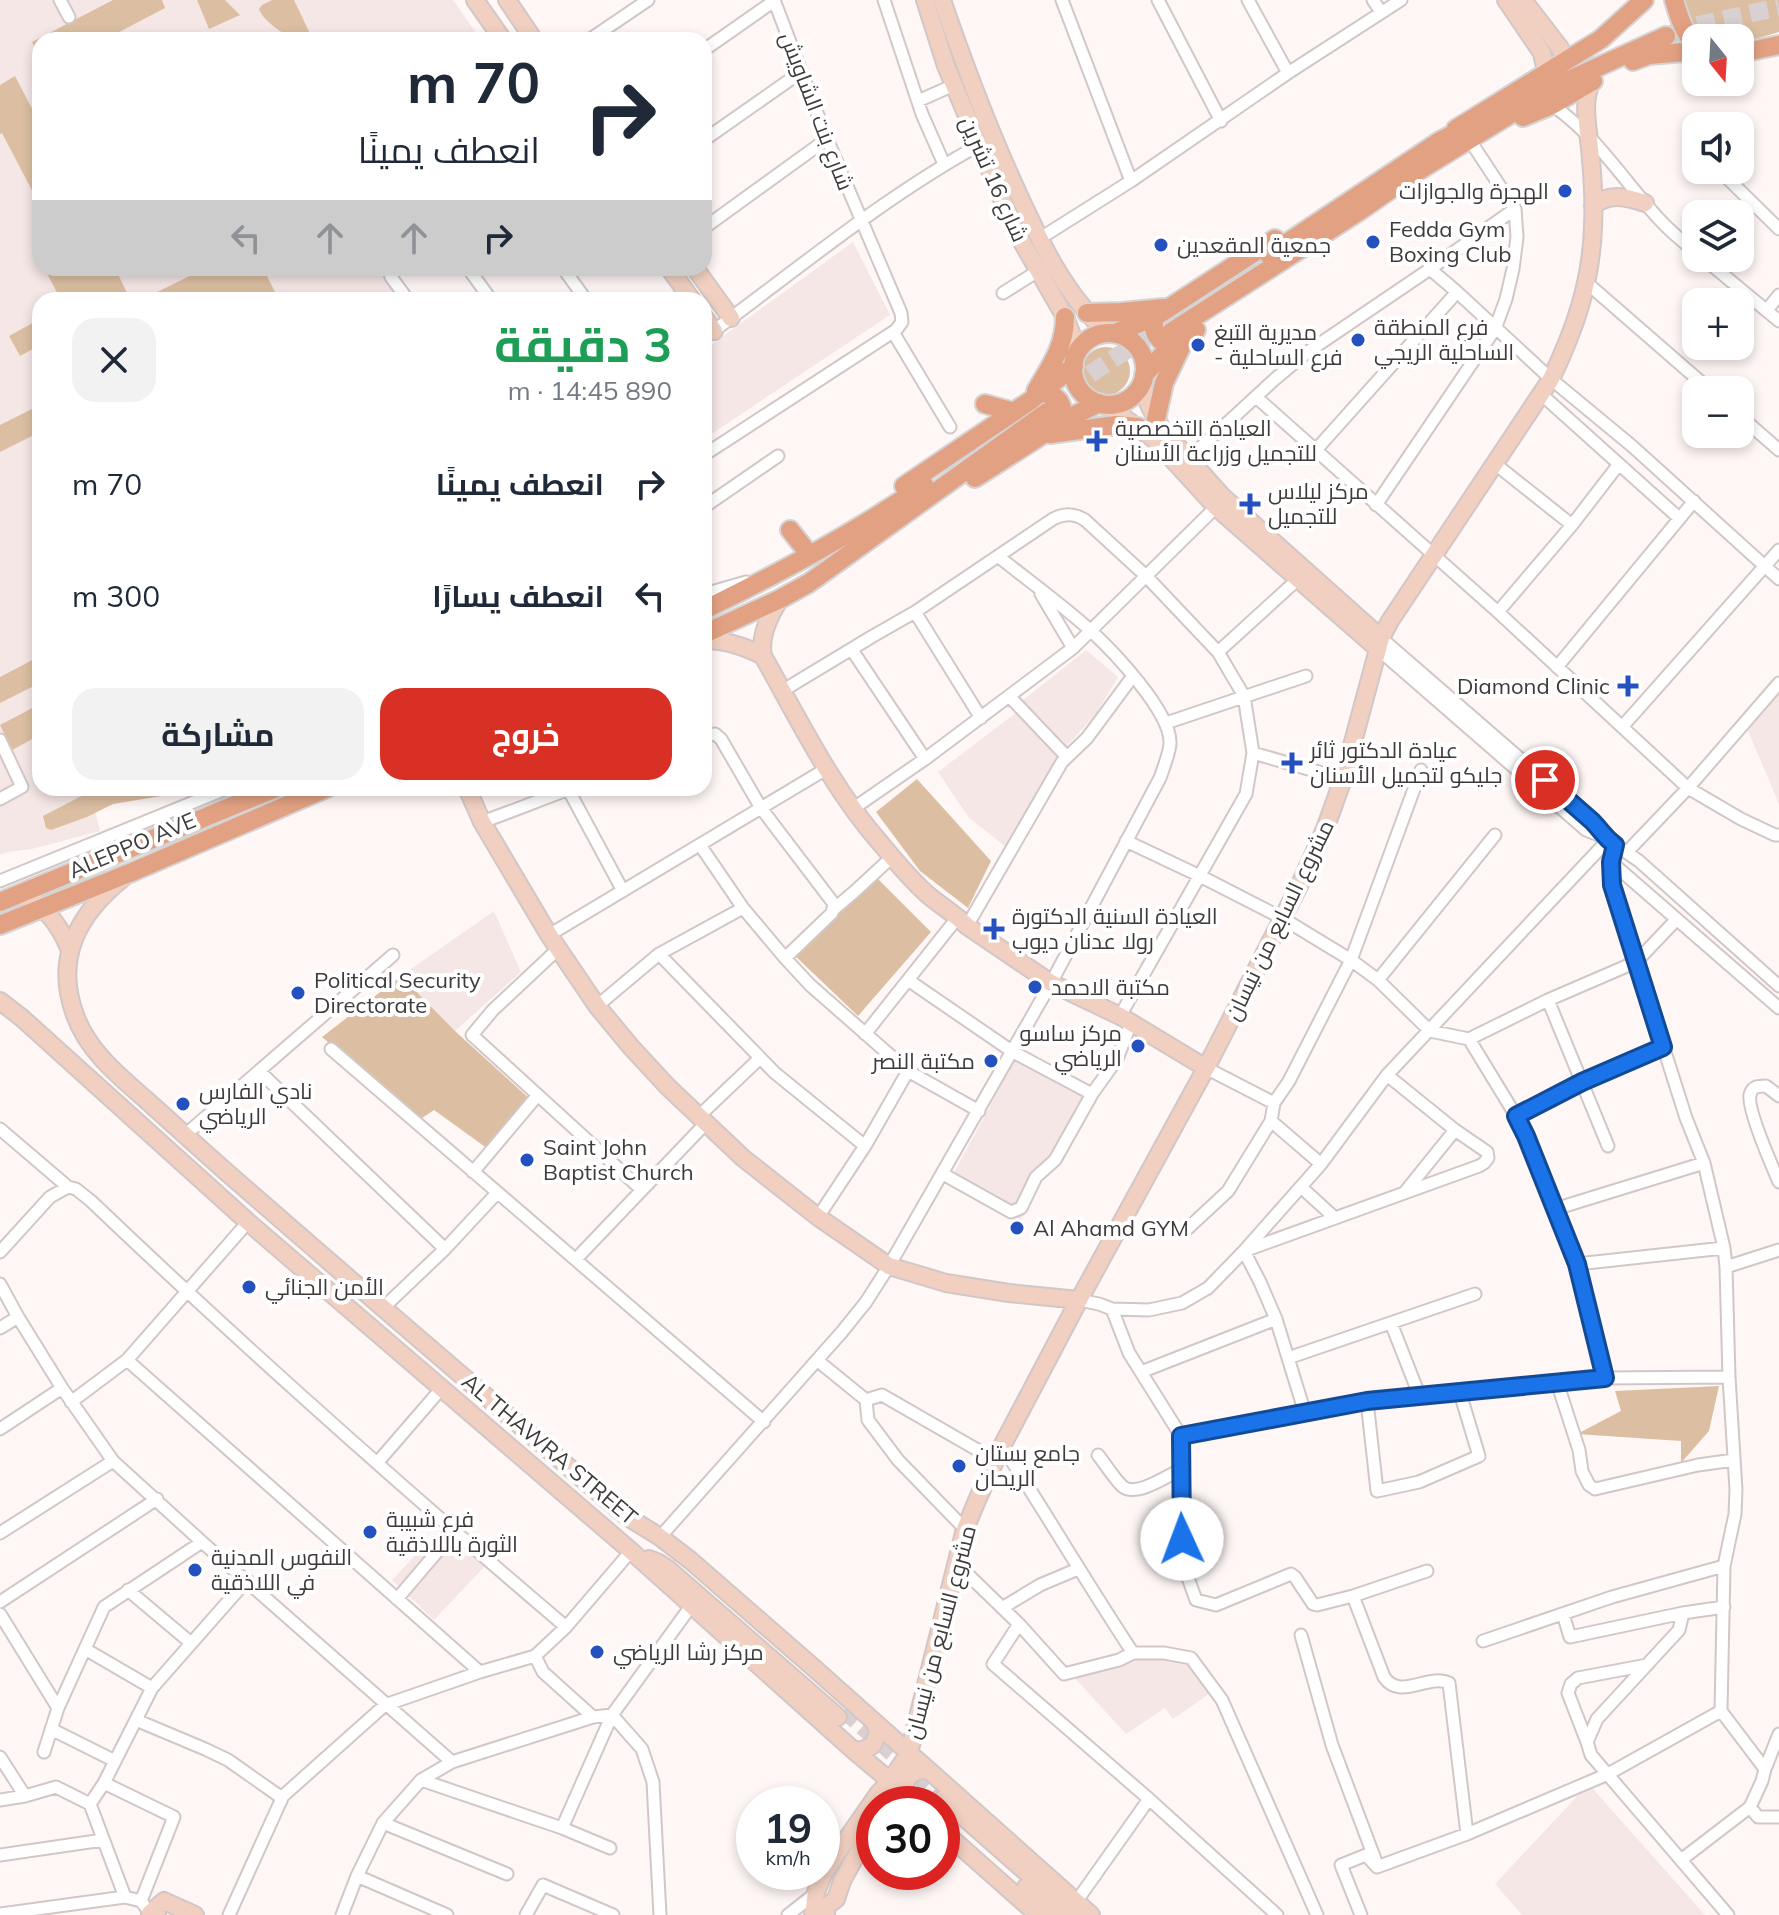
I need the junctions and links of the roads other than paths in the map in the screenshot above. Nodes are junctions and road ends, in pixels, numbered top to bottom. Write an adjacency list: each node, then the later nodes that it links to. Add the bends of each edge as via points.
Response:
1 (60, 0): 19 (street)
2 (475, 0): 21 (main road)
3 (507, 0): 22 (main road)
4 (648, 0): 23 (street)
5 (774, 0): 24 (street); 31 (street, شارع بنت الشاويش)
6 (884, 0): 36 (street)
7 (925, 0): 30 (main road, شارع 16 تشرين)
8 (942, 0): 28 (main road, شارع 16 تشرين)
9 (1062, 0): 46 (street)
10 (1248, 0): 33 (street)
11 (1373, 0): 18 (street)
12 (1401, 0): 18 (street)
13 (1506, 0): 32 (main road, via 1542,53)
14 (1523, 0): 29 (main road)
15 (1644, 0): 29 (main road, via 1601,39)
16 (1674, 0): 20 (main road)
17 (1159, 1): 38 (street)
18 (1381, 12): 33 (street)
19 (69, 17)
20 (1682, 24)
21 (497, 32)
22 (529, 32)
23 (601, 32)
24 (712, 44)
25 (1776, 49): 26 (main road)
26 (1754, 51)
27 (1682, 53): 34 (main road, via 1639,58)
28 (963, 61): 30 (main road); 54 (main road, شارع 16 تشرين)
29 (1564, 61): 32 (main road)
30 (946, 66): 35 (main road, شارع 16 تشرين)
31 (801, 72): 39 (street); 41 (street, شارع بنت الشاويش)
32 (1546, 72): 43 (main road)
33 (1288, 73): 38 (street)
34 (1592, 81): 37 (main road); 40 (main road, مشروع السابع من نيسان, via 1587,99)
35 (954, 85): 36 (street); 44 (main road, شارع 16 تشرين)
36 (918, 101): 45 (street)
37 (1552, 105): 40 (street); 42 (main road)
38 (1221, 121): 46 (street)
39 (712, 134)
40 (1590, 136): 48 (street); 49 (main road, مشروع السابع من نيسان)
41 (827, 139): 51 (street); 52 (street, شارع بنت الشاويش)
42 (1469, 139): 43 (main road, via 1663,32 1589,62); 50 (street); 70 (main road)
43 (1440, 141): 70 (main road)
44 (979, 145): 45 (street); 57 (main road, شارع 16 تشرين)
45 (944, 164): 52 (street)
46 (1131, 181): 54 (street)
47 (1733, 184): 53 (street)
48 (1645, 203): 49 (main road, via 1619,196); 55 (street)
49 (1593, 206): 60 (main road, مشروع السابع من نيسان)
50 (1515, 209): 56 (street); 71 (street, via 1513,269)
51 (712, 222)
52 (861, 222): 67 (street); 72 (street, شارع بنت الشاويش, via 901,313 902,322)
53 (1779, 229)
54 (1039, 239): 65 (main road, شارع 16 تشرين)
55 (1682, 241)
56 (1430, 269): 61 (street); 79 (street, via 1306,353)
57 (1038, 271): 62 (street); 66 (main road, شارع 16 تشرين)
58 (1720, 272): 64 (street)
59 (701, 276): 67 (main road)
60 (1587, 283): 75 (street); 76 (main road, مشروع السابع من نيسان)
61 (1457, 292): 71 (street); 91 (street)
62 (1003, 293)
63 (1779, 295): 64 (street)
64 (1767, 310): 68 (street)
65 (1087, 313): 70 (main road, via 1122,312); 73 (main road, شارع 16 تشرين)
66 (1065, 317): 74 (main road, شارع 16 تشرين); 82 (main road)
67 (731, 318): 69 (street)
68 (1779, 321)
69 (712, 327)
70 (1171, 327): 73 (main road); 77 (main road); 84 (main road, via 1169,370)
71 (1495, 329): 76 (street); 98 (street)
72 (893, 332): 85 (street); 89 (street)
73 (1112, 333): 74 (main road, via 1093,337); 77 (main road, via 1139,348)
74 (1076, 358): 81 (main road, via 1079,388); 82 (main road)
75 (1694, 376)
76 (1551, 379): 78 (main road, مشروع السابع من نيسان); 97 (street)
77 (1143, 380): 81 (main road, via 1126,400); 84 (main road)
78 (1541, 394): 94 (main road, مشروع السابع من نيسان); 95 (street)
79 (1256, 397): 91 (street); 93 (street)
80 (985, 404): 83 (main road)
81 (1102, 404): 82 (main road); 86 (main road)
82 (1044, 407): 83 (main road); 88 (main road); 103 (main road); 108 (main road)
83 (1014, 412): 103 (main road)
84 (1156, 419): 93 (main road)
85 (950, 427)
86 (1138, 427): 88 (main road, via 1103,426); 99 (main road)
87 (1754, 428): 90 (street)
88 (1040, 436): 108 (main road)
89 (712, 450)
90 (1779, 450)
91 (1315, 451): 98 (street)
92 (778, 456): 96 (street)
93 (1188, 459): 123 (main road)
94 (1494, 463): 101 (street); 107 (main road, مشروع السابع من نيسان)
95 (1619, 464): 100 (street); 101 (street)
96 (712, 501)
97 (1694, 501): 100 (street); 109 (street)
98 (1376, 505): 107 (street)
99 (1216, 507): 111 (street); 113 (main road)
100 (1679, 518): 128 (street)
101 (1572, 525): 119 (street)
102 (790, 530): 105 (main road)
103 (832, 541): 105 (main road)
104 (1779, 550): 109 (street)
105 (809, 554): 110 (main road)
106 (999, 557): 111 (street, via 1058,516 1069,514 1085,520); 114 (street); 118 (street)
107 (1434, 557): 119 (street); 123 (main road, مشروع السابع من نيسان)
108 (840, 562): 116 (main road)
109 (1766, 565): 112 (street); 137 (street)
110 (778, 572): 115 (street); 117 (main road)
111 (1146, 576): 120 (street); 126 (street)
112 (1779, 579)
113 (1297, 580): 123 (main road); 126 (street)
114 (1037, 587): 120 (street); 124 (street)
115 (712, 592)
116 (780, 599): 121 (main road); 127 (main road, via 766,626)
117 (712, 606)
118 (915, 612): 125 (street); 135 (street)
119 (1498, 612): 128 (street)
120 (1091, 631): 124 (street); 129 (street)
121 (712, 633)
122 (712, 639): 127 (main road)
123 (1380, 644): 145 (main road, مشروع السابع من نيسان); 162 (street, via 1592,821)
124 (1073, 648): 133 (street)
125 (852, 650): 132 (street); 142 (street)
126 (1218, 652): 134 (street)
127 (763, 656): 132 (main road)
128 (1557, 667): 137 (street)
129 (1133, 676): 136 (street); 141 (street)
130 (1306, 676): 134 (street)
131 (1779, 683): 146 (street)
132 (782, 691): 143 (main road)
133 (1009, 696): 135 (street); 141 (street)
134 (1244, 696): 136 (street); 140 (street)
135 (981, 718): 142 (street)
136 (1166, 723): 161 (street, via 1171,746)
137 (1622, 727): 146 (street)
138 (712, 735): 156 (street, via 721,739)
139 (0, 740): 154 (street, via 22,787)
140 (1253, 753): 145 (street); 168 (street, via 1246,794)
141 (1067, 757): 178 (street)
142 (925, 759): 157 (street)
143 (826, 769): 156 (street); 157 (main road)
144 (1421, 770): 185 (street)
145 (1343, 779): 176 (main road, مشروع السابع من نيسان)
146 (1688, 788): 160 (street); 164 (street)
147 (208, 796): 169 (street)
148 (257, 796): 171 (main road, ALEPPO AVE)
149 (308, 796): 167 (main road, ALEPPO AVE)
150 (462, 796): 155 (main road)
151 (470, 796): 155 (main road)
152 (549, 796): 158 (street)
153 (574, 796): 170 (street)
154 (0, 799)
155 (473, 806): 158 (main road)
156 (761, 808): 163 (street); 175 (street)
157 (854, 808): 165 (main road)
158 (482, 822): 180 (main road)
159 (1495, 835): 188 (street)
160 (1778, 838)
161 (1126, 841): 168 (street); 189 (street)
162 (1609, 841): 164 (street); 166 (street); 196 (street)
163 (700, 845): 170 (street); 174 (street)
164 (1627, 852): 190 (street)
165 (892, 857): 175 (street); 178 (main road)
166 (1611, 862): 177 (street); 186 (street, via 1612,885)
167 (132, 872): 173 (main road, ALEPPO AVE); 181 (main road, AL THAWRA STREET, via 100,900)
168 (1200, 876): 176 (street); 195 (street)
169 (0, 881)
170 (623, 891): 180 (street)
171 (21, 894): 172 (main road, ALEPPO AVE); 173 (main road)
172 (0, 902)
173 (43, 908): 179 (main road, ALEPPO AVE); 181 (main road)
174 (743, 908): 182 (street); 184 (street)
175 (834, 909): 184 (street)
176 (1282, 918): 185 (street); 203 (main road, مشروع السابع من نيسان)
177 (1677, 919): 186 (street); 194 (street)
178 (962, 922): 187 (street); 189 (main road)
179 (0, 925)
180 (554, 942): 193 (main road); 209 (street, via 472,1035)
181 (69, 948): 213 (main road, AL THAWRA STREET, via 67,983 82,1032 102,1060)
182 (659, 954): 193 (street); 202 (street)
183 (393, 955): 204 (street)
184 (785, 958): 197 (street)
185 (1351, 960): 188 (street); 211 (street)
186 (1636, 962): 191 (street); 199 (street)
187 (908, 980): 197 (street); 201 (street)
188 (1378, 980): 196 (street)
189 (1051, 983): 195 (main road); 201 (street)
190 (1779, 986)
191 (1548, 1000): 198 (street); 207 (street)
192 (0, 1001): 219 (main road, AL THAWRA STREET)
193 (597, 1006): 215 (main road)
194 (1779, 1008)
195 (1126, 1020): 203 (main road); 208 (street, via 1117,1059)
196 (1430, 1031): 198 (street); 206 (street)
197 (865, 1034): 205 (street)
198 (1469, 1039): 214 (street)
199 (1663, 1047): 207 (street); 223 (street)
200 (331, 1049): 225 (street)
201 (1013, 1052): 208 (street); 212 (street)
202 (760, 1058): 215 (street); 221 (street)
203 (1206, 1068): 211 (street); 250 (main road, مشروع السابع من نيسان)
204 (259, 1071): 220 (street); 240 (street)
205 (908, 1071): 212 (street); 221 (street)
206 (1387, 1075): 218 (street); 224 (street)
207 (1582, 1082): 214 (street); 222 (street)
208 (1092, 1094): 226 (street, via 1055,1160 1036,1177 1016,1211)
209 (537, 1096): 225 (street); 230 (street)
210 (1779, 1096): 227 (street, via 1766,1086 1753,1089 1749,1097)
211 (1274, 1103): 216 (street)
212 (979, 1111): 226 (street)
213 (163, 1115): 219 (main road, via 152,1121); 220 (main road, AL THAWRA STREET)
214 (1516, 1116): 233 (street)
215 (702, 1121): 230 (street); 234 (main road)
216 (1271, 1121): 224 (street); 237 (street, via 1228,1191)
217 (0, 1129): 228 (street)
218 (1455, 1130): 232 (street); 232 (street, via 1487,1152 1484,1163)
219 (148, 1133): 236 (main road, AL THAWRA STREET)
220 (185, 1135): 251 (main road, AL THAWRA STREET)
221 (865, 1146): 234 (street)
222 (1608, 1146)
223 (1704, 1163): 233 (street); 238 (street)
224 (1321, 1164): 229 (street)
225 (473, 1172): 231 (street)
226 (943, 1174): 245 (street)
227 (1779, 1182)
228 (68, 1187): 242 (street, via 50,1197); 248 (street, via 91,1201)
229 (1301, 1187): 235 (street); 241 (street)
230 (642, 1190): 243 (street)
231 (497, 1193): 240 (street); 243 (street)
232 (1403, 1193): 235 (street)
233 (1555, 1209): 244 (street)
234 (818, 1217): 245 (main road)
235 (1335, 1218): 241 (street)
236 (248, 1222): 248 (street); 265 (main road, AL THAWRA STREET)
237 (1186, 1230)
238 (1724, 1248): 244 (street); 246 (street)
239 (1776, 1248): 246 (street)
240 (445, 1249): 251 (street)
241 (1244, 1251): 252 (street, via 1208,1288 1182,1303 1149,1310); 254 (street)
242 (0, 1252)
243 (576, 1259): 272 (street)
244 (1577, 1264): 262 (street)
245 (889, 1266): 250 (main road, via 946,1283); 259 (street)
246 (1726, 1267): 261 (street)
247 (0, 1284): 253 (street)
248 (188, 1293): 258 (street); 279 (street)
249 (1475, 1294): 255 (street)
250 (1079, 1300): 252 (street); 275 (main road, مشروع السابع من نيسان)
251 (383, 1308): 285 (main road, AL THAWRA STREET, via 626,1516)
252 (1112, 1309): 260 (street)
253 (18, 1317): 256 (street); 264 (street)
254 (1276, 1319): 257 (street); 260 (street)
255 (1391, 1323): 257 (street); 267 (street)
256 (0, 1328)
257 (1288, 1358): 271 (street)
258 (127, 1360): 270 (street); 295 (street)
259 (818, 1361): 268 (street); 272 (street)
260 (1141, 1372): 274 (street)
261 (1729, 1377): 262 (street); 277 (street)
262 (1605, 1378): 263 (street)
263 (1557, 1382): 266 (street); 277 (street, via 1582,1471 1595,1489)
264 (62, 1388): 270 (street); 273 (street)
265 (441, 1389): 279 (street); 287 (main road, AL THAWRA STREET)
266 (1460, 1393): 267 (street); 269 (street, via 1479,1456 1419,1482 1377,1491)
267 (1420, 1397): 269 (street)
268 (866, 1400): 275 (street, via 882,1395); 282 (street, via 868,1420 898,1460)
269 (1367, 1401): 271 (street)
270 (71, 1402): 278 (street)
271 (1305, 1413): 274 (street)
272 (764, 1422): 285 (street)
273 (0, 1429)
274 (1181, 1436): 280 (street)
275 (998, 1453): 282 (main road, مشروع السابع من نيسان); 290 (street, via 1043,1509)
276 (1098, 1455): 280 (street, via 1123,1488 1132,1491)
277 (1734, 1460): 289 (street, via 1735,1514)
278 (113, 1461): 281 (street); 284 (street)
279 (377, 1463): 283 (street)
280 (1180, 1470): 294 (street, via 1182,1561 1196,1600 1216,1605 1291,1574 1313,1604)
281 (157, 1499): 286 (street); 296 (street)
282 (965, 1529): 288 (main road, مشروع السابع من نيسان)
283 (454, 1532): 295 (street); 304 (street)
284 (0, 1533)
285 (660, 1537): 287 (main road, via 671,1558 841,1714 663,1565); 320 (main road, AL THAWRA STREET)
286 (202, 1542): 292 (street); 293 (street)
287 (635, 1555): 297 (main road, AL THAWRA STREET); 304 (street)
288 (956, 1563): 299 (street); 326 (main road, مشروع السابع من نيسان)
289 (1724, 1566): 298 (street); 302 (street)
290 (1078, 1569): 299 (street); 309 (street)
291 (1427, 1571): 294 (street)
292 (247, 1580): 307 (street); 314 (street)
293 (128, 1590): 307 (street); 308 (street, via 104,1607)
294 (1353, 1596): 350 (street, via 1389,1683 1402,1688 1449,1683)
295 (397, 1599): 312 (street)
296 (0, 1602)
297 (691, 1606): 317 (street); 324 (main road, AL THAWRA STREET)
298 (1724, 1607): 300 (street); 316 (street)
299 (1002, 1608): 303 (street)
300 (1683, 1613): 302 (street, via 1570,1637); 311 (street, via 1679,1630)
301 (0, 1614): 315 (street)
302 (1563, 1614): 306 (street)
303 (1019, 1624): 309 (street, via 1064,1674); 341 (street, via 993,1664)
304 (566, 1627): 310 (street)
305 (1301, 1635): 357 (street, via 1332,1745)
306 (1483, 1641)
307 (191, 1643): 313 (street)
308 (85, 1649): 313 (street); 315 (street)
309 (1133, 1653): 379 (street, via 1191,1658 1222,1700)
310 (535, 1656): 312 (street); 318 (street, via 543,1672)
311 (1647, 1665): 323 (street, via 1597,1719); 323 (street, via 1578,1678 1571,1684 1568,1693)
312 (480, 1672): 314 (street)
313 (152, 1688): 319 (street)
314 (385, 1705): 329 (street); 340 (street)
315 (58, 1708): 321 (street)
316 (1721, 1711): 330 (street); 332 (street)
317 (612, 1715): 318 (street); 349 (street); 371 (street, via 642,1749 653,1782)
318 (593, 1717): 329 (street)
319 (136, 1720): 328 (street); 340 (street, via 228,1760)
320 (875, 1724): 324 (main road, via 873,1745); 326 (main road, AL THAWRA STREET)
321 (51, 1729): 325 (street); 328 (street)
322 (1779, 1734): 330 (street)
323 (1587, 1742): 332 (street)
324 (852, 1749): 334 (main road, AL THAWRA STREET)
325 (44, 1752)
326 (909, 1753): 331 (main road, AL THAWRA STREET); 334 (main road)
327 (0, 1757): 339 (street)
328 (115, 1761): 335 (street)
329 (452, 1762): 333 (street)
330 (1765, 1769): 344 (street)
331 (928, 1770): 338 (main road, via 910,1775); 362 (main road, AL THAWRA STREET)
332 (1608, 1774): 350 (street); 356 (street)
333 (421, 1780): 348 (street); 349 (street)
334 (890, 1781): 336 (main road); 337 (main road, AL THAWRA STREET); 360 (main road, via 824,1872)
335 (104, 1783): 343 (street); 363 (street, via 174,1817)
336 (890, 1786)
337 (895, 1786)
338 (905, 1786)
339 (25, 1796): 342 (street); 343 (street, via 56,1787)
340 (282, 1798): 366 (street)
341 (1149, 1799): 362 (street); 378 (street)
342 (0, 1800)
343 (90, 1804): 351 (street)
344 (1750, 1807): 345 (street, via 1758,1817); 356 (street)
345 (1779, 1817)
346 (960, 1818): 362 (main road)
347 (960, 1821): 376 (main road)
348 (383, 1823): 358 (street); 359 (street)
349 (562, 1828): 353 (street)
350 (1467, 1834): 357 (street)
351 (103, 1840): 354 (street); 361 (street)
352 (960, 1846): 375 (main road)
353 (610, 1848)
354 (0, 1855)
355 (856, 1856): 374 (main road)
356 (1681, 1860): 381 (street)
357 (1377, 1867): 380 (street, via 1366,1855 1341,1865)
358 (507, 1874)
359 (357, 1876): 367 (street); 368 (street)
360 (816, 1892): 372 (street); 373 (main road)
361 (125, 1897): 363 (street); 364 (street)
362 (1076, 1908): 377 (main road, AL THAWRA STREET)
363 (149, 1911): 365 (main road, via 164,1901)
364 (0, 1914)
365 (195, 1915)
366 (229, 1915)
367 (342, 1915)
368 (447, 1915)
369 (526, 1915): 370 (street, via 543,1885)
370 (613, 1915)
371 (660, 1915)
372 (788, 1915)
373 (813, 1915)
374 (826, 1915)
375 (1038, 1915)
376 (1057, 1915)
377 (1091, 1915)
378 (1277, 1915)
379 (1317, 1915)
380 (1361, 1915)
381 (1728, 1915)

